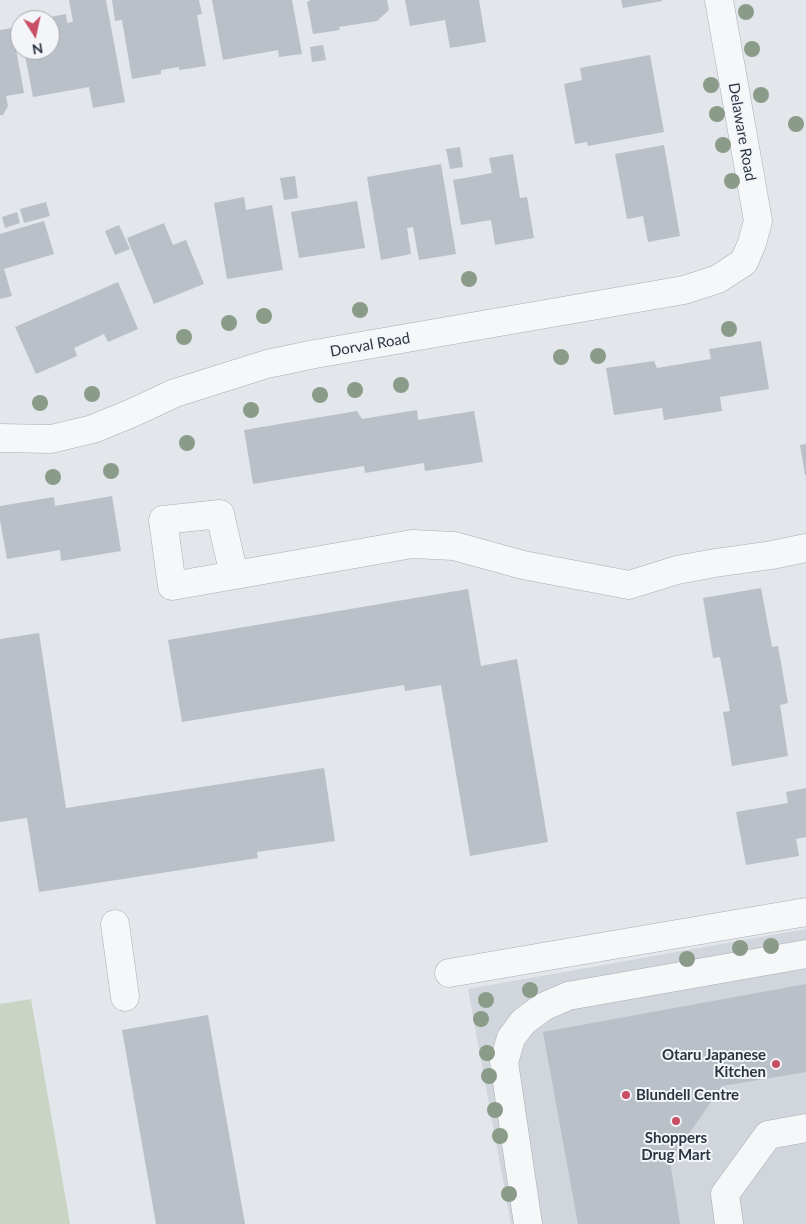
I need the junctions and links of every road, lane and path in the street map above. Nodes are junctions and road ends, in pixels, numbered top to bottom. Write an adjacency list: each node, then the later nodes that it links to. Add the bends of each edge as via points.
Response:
1 (719, 0): 2 (street, Delaware Road, via 758,221)
2 (744, 262): 3 (street, Dorval Road, via 718,279 684,290 267,364 175,393 93,429 51,439)
3 (0, 438)
4 (806, 548): 5 (street, via 677,570 628,585 524,565 454,546 412,544)
5 (234, 575)
6 (806, 912): 9 (street)
7 (115, 924): 10 (street)
8 (806, 954): 12 (street, via 568,996 543,1006 523,1022 512,1038 504,1062)
9 (449, 973)
10 (125, 997)
11 (806, 1128): 13 (street, via 768,1135 725,1194)
12 (528, 1224)
13 (729, 1224)

